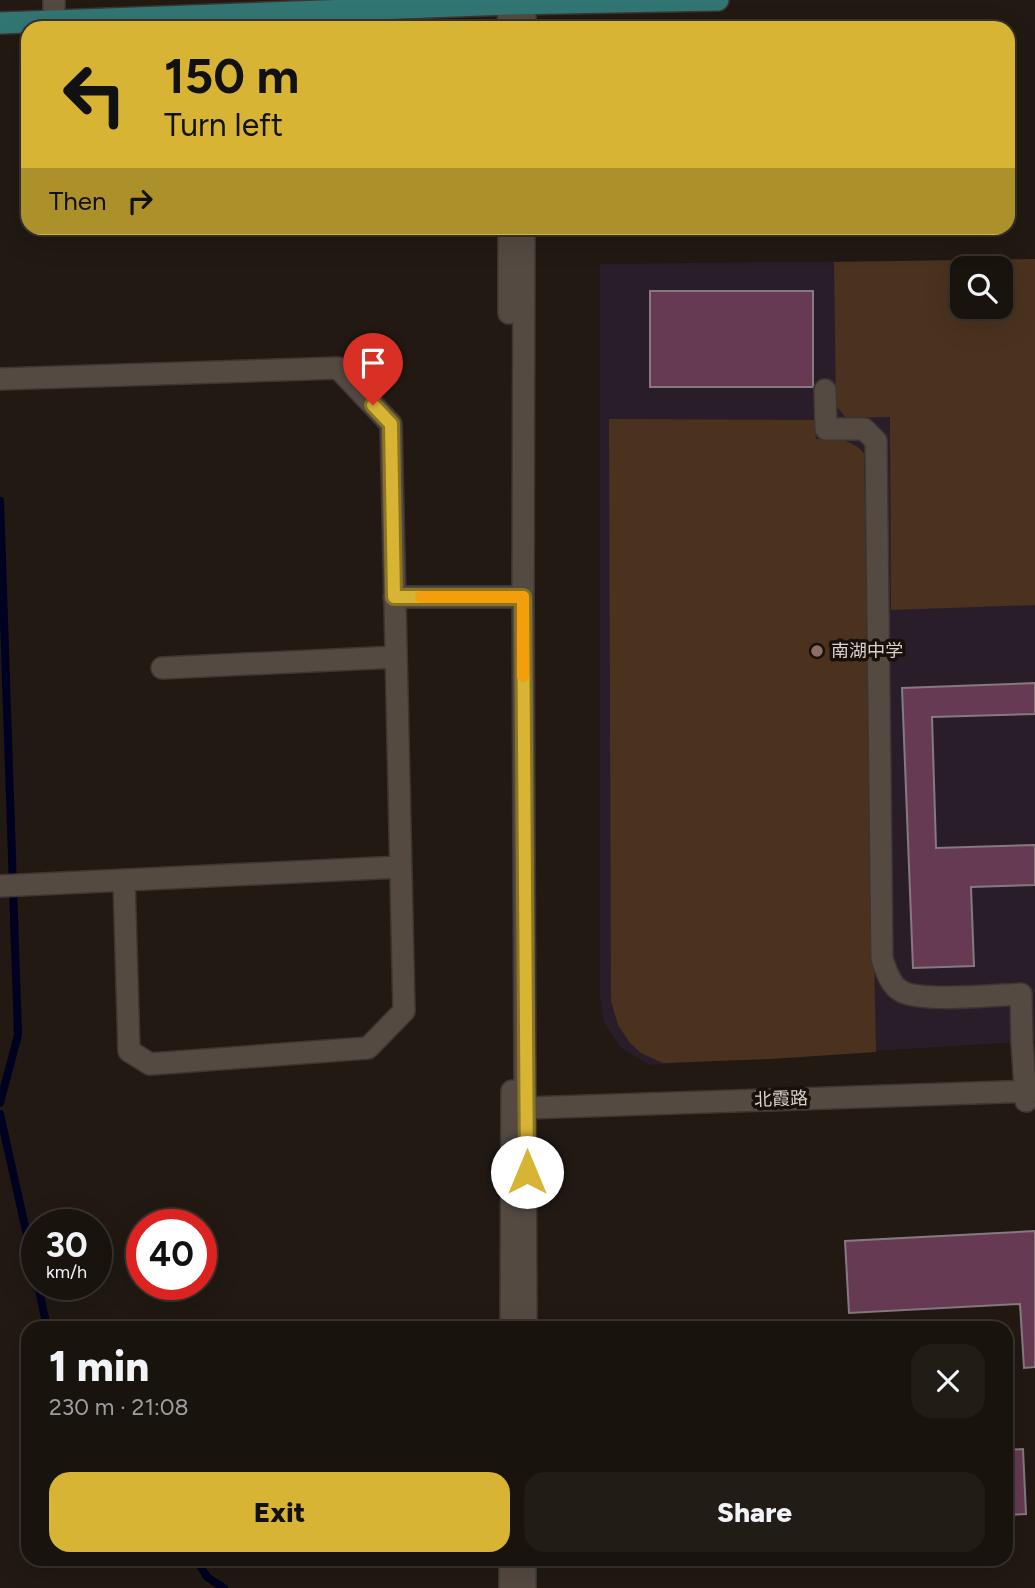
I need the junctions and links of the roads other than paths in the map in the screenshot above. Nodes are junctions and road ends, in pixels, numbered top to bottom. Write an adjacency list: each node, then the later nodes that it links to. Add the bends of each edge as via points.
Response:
1 (313, 0): 4 (main road)
2 (718, 0): 3 (main road)
3 (517, 2): 6 (main road); 7 (street); 8 (street)
4 (54, 6): 5 (main road)
5 (0, 15)
6 (49, 21)
7 (511, 21)
8 (523, 21)
9 (21, 22): 10 (main road)
10 (0, 23)
11 (509, 235): 16 (street)
12 (524, 235): 16 (street)
13 (0, 379): 15 (street, via 338,368 391,424)
14 (825, 390): 22 (street, via 825,429 864,429 876,441 882,959 901,991 922,997 1021,994)
15 (394, 597): 16 (street); 17 (street)
16 (516, 597): 23 (street); 24 (street)
17 (396, 657): 18 (street); 19 (street)
18 (162, 668)
19 (400, 867): 20 (street); 20 (street, via 404,1011 368,1048 150,1063 129,1051)
20 (124, 880): 21 (street)
21 (0, 886)
22 (1030, 1096): 23 (street, 北霞路)
23 (527, 1114): 25 (street)
24 (511, 1321)
25 (526, 1321)
26 (510, 1566): 28 (street)
27 (525, 1566): 29 (street)
28 (510, 1588)
29 (525, 1588)

